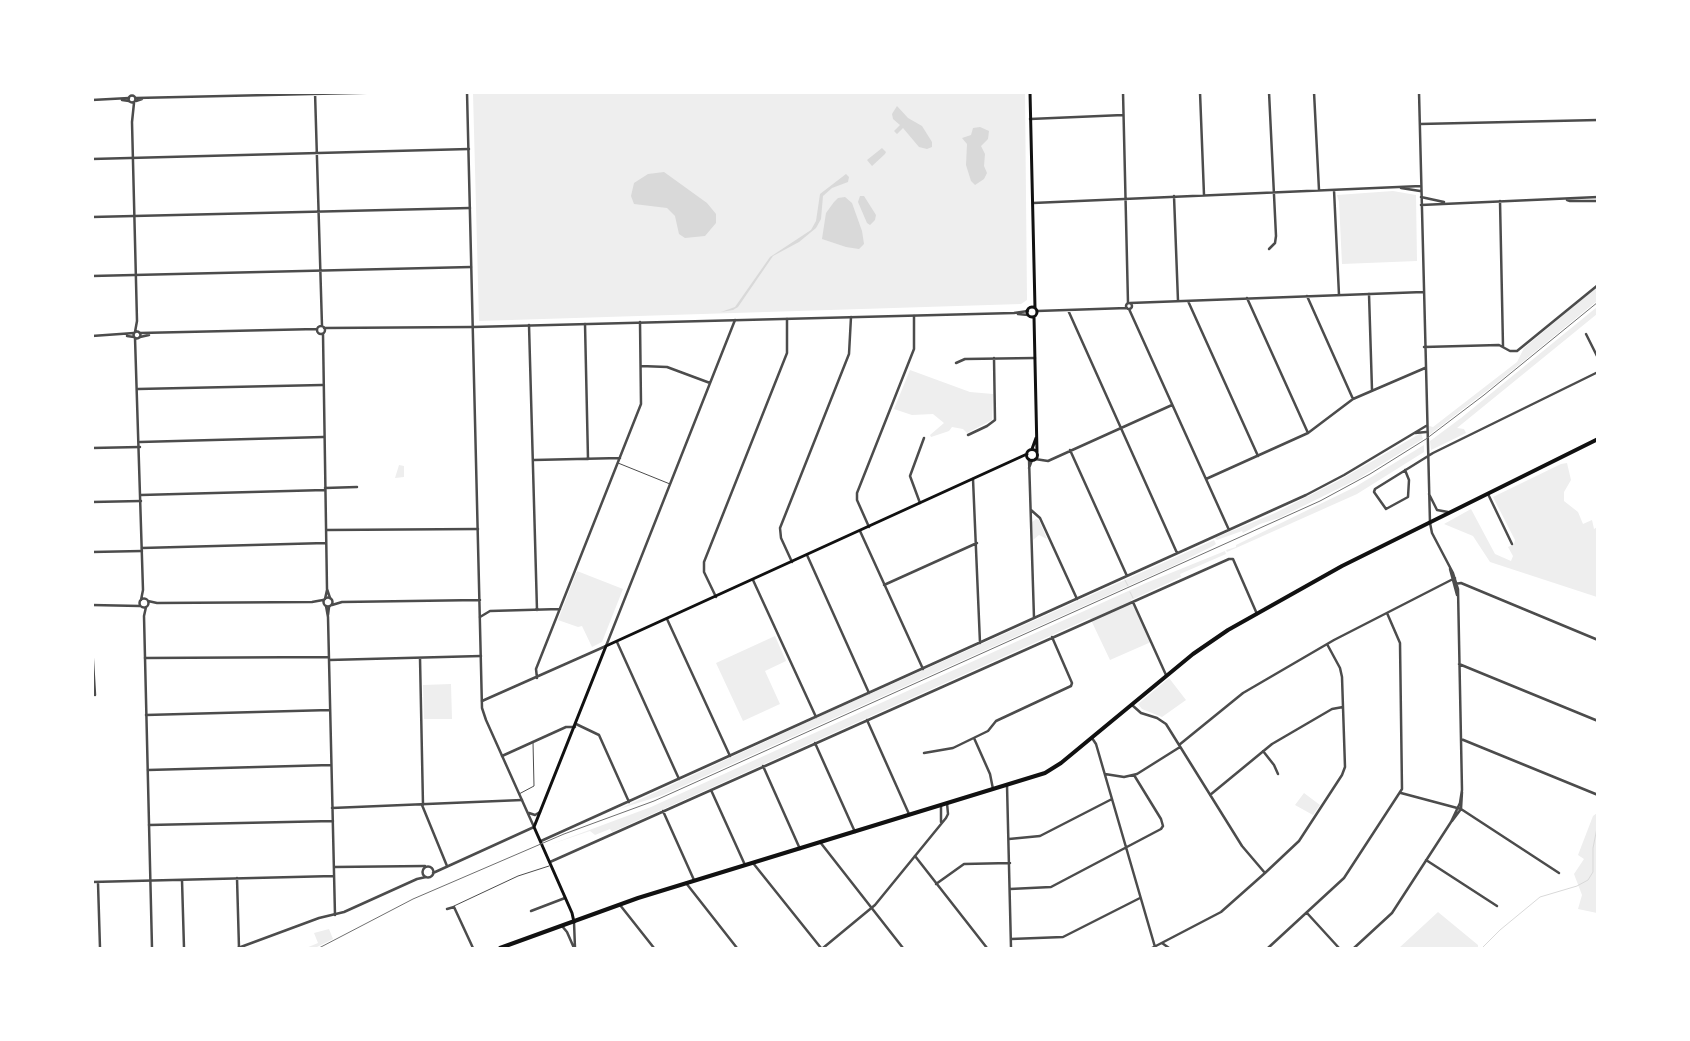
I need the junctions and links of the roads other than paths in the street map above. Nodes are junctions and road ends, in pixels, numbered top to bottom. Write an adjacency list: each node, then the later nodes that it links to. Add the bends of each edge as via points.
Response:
1 (400, 92): 9 (street)
2 (467, 92): 16 (street)
3 (1030, 92): 13 (main road)
4 (1122, 92): 12 (street)
5 (1200, 92): 26 (street)
6 (1270, 92): 25 (street)
7 (1314, 92): 22 (street)
8 (1419, 92): 15 (street)
9 (315, 94): 10 (street); 17 (street)
10 (132, 98): 11 (street); 18 (street)
11 (92, 100)
12 (1124, 115): 13 (street); 30 (street)
13 (1030, 119): 34 (main road)
14 (1598, 120): 15 (street)
15 (1420, 124): 20 (street)
16 (469, 149): 17 (street); 37 (street)
17 (316, 153): 18 (street); 38 (street)
18 (133, 158): 19 (street); 39 (street)
19 (92, 159)
20 (1421, 186): 21 (street); 24 (street)
21 (1400, 187): 23 (street); 24 (street)
22 (1319, 190): 23 (street); 25 (street)
23 (1334, 190): 49 (street)
24 (1421, 191): 28 (street)
25 (1274, 192): 26 (street); 41 (street, via 1276,236)
26 (1204, 195): 27 (street)
27 (1174, 196): 30 (street); 53 (street)
28 (1421, 197): 35 (street); 36 (street)
29 (1598, 197): 31 (street)
30 (1125, 198): 34 (street); 54 (street)
31 (1567, 200): 32 (street); 33 (street)
32 (1500, 201): 35 (street); 69 (street)
33 (1598, 201)
34 (1032, 203): 56 (main road)
35 (1445, 203): 36 (street)
36 (1421, 204): 47 (street)
37 (470, 208): 38 (street); 42 (street)
38 (318, 212): 39 (street); 43 (street)
39 (134, 216): 40 (street); 44 (street)
40 (92, 217)
41 (1269, 249)
42 (471, 266): 43 (street); 64 (street)
43 (319, 270): 44 (street); 65 (street)
44 (135, 275): 45 (street); 67 (street)
45 (92, 276)
46 (1598, 285): 69 (street, via 1519,350 1512,351)
47 (1423, 292): 48 (street); 70 (street)
48 (1369, 294): 49 (street); 81 (street)
49 (1339, 295): 50 (street)
50 (1307, 296): 51 (street); 82 (street)
51 (1247, 298): 52 (street); 89 (street)
52 (1188, 300): 53 (street); 100 (street)
53 (1178, 301): 54 (street)
54 (1129, 305): 55 (street); 83 (street)
55 (1068, 310): 56 (street); 85 (street)
56 (1032, 313): 57 (street); 72 (main road)
57 (914, 316): 58 (street); 123 (street, via 914,350 857,493)
58 (851, 317): 59 (street); 135 (street, via 849,354 780,528)
59 (787, 319): 60 (street); 143 (street, via 787,353 704,562 704,572)
60 (734, 320): 61 (street); 79 (street)
61 (640, 322): 62 (street); 75 (street)
62 (584, 324): 63 (street); 104 (street)
63 (530, 325): 64 (street); 105 (street)
64 (473, 326): 65 (street); 124 (street)
65 (321, 330): 67 (street); 78 (street)
66 (1586, 334): 73 (street)
67 (137, 335): 68 (street); 80 (street)
68 (92, 336)
69 (1503, 346): 70 (street)
70 (1424, 347): 76 (street)
71 (994, 358): 72 (street); 74 (street, via 965,358); 88 (street, via 995,420)
72 (1035, 358): 90 (main road)
73 (1598, 358)
74 (956, 362)
75 (641, 366): 79 (street, via 667,367); 102 (street, via 641,404)
76 (1425, 368): 81 (street); 84 (street)
77 (1598, 372): 101 (street)
78 (322, 384): 80 (street); 91 (street)
79 (710, 384): 111 (street)
80 (138, 389): 94 (street)
81 (1372, 390): 82 (street)
82 (1353, 399): 89 (street)
83 (1172, 405): 85 (street); 109 (street)
84 (1426, 426): 86 (street); 87 (street)
85 (1121, 428): 98 (street); 133 (street)
86 (1426, 432): 87 (street); 101 (street)
87 (1414, 433): 126 (street, via 1344,476)
88 (968, 434)
89 (1308, 434): 100 (street)
90 (1036, 436): 97 (main road); 103 (main road)
91 (323, 437): 94 (street); 113 (street)
92 (924, 438): 119 (street, via 910,476)
93 (1598, 439): 115 (main road)
94 (140, 442): 95 (street)
95 (140, 447): 96 (street); 116 (street)
96 (92, 448)
97 (1032, 449): 99 (main road); 103 (main road)
98 (1070, 450): 103 (street, via 1042,462); 136 (street)
99 (1027, 454): 103 (main road); 106 (main road)
100 (1258, 456): 109 (street)
101 (1428, 456): 108 (street); 114 (street)
102 (620, 458): 104 (street); 107 (street)
103 (1033, 458): 106 (main road); 120 (street, via 1029,470)
104 (588, 459): 105 (street)
105 (533, 460): 160 (street)
106 (1014, 461): 110 (main road)
107 (618, 463): 111 (lane); 159 (street)
108 (1405, 470): 108 (street, via 1375,489 1386,509 1407,498 1409,480)
109 (1206, 479): 126 (street)
110 (973, 480): 119 (main road); 128 (street)
111 (670, 484): 173 (street)
112 (357, 487): 113 (street)
113 (325, 489): 116 (street); 125 (street)
114 (1428, 493): 121 (street, via 1437,510); 122 (street)
115 (1488, 494): 121 (main road); 130 (street)
116 (141, 495): 117 (street)
117 (141, 501): 118 (street); 131 (street)
118 (92, 502)
119 (920, 504): 123 (main road)
120 (1030, 510): 146 (street, via 1040,518); 165 (street)
121 (1453, 512): 122 (main road)
122 (1430, 523): 137 (street); 162 (main road, via 1320,578)
123 (869, 527): 127 (main road)
124 (478, 529): 125 (street); 147 (street)
125 (326, 530): 129 (street)
126 (1229, 530): 133 (street)
127 (860, 531): 134 (main road); 140 (street)
128 (977, 542): 140 (street); 170 (street)
129 (326, 543): 131 (street); 141 (street)
130 (1512, 544)
131 (142, 550): 132 (street); 142 (street)
132 (92, 552)
133 (1177, 553): 136 (street)
134 (807, 555): 135 (main road); 182 (street)
135 (792, 562): 138 (main road)
136 (1127, 576): 146 (street)
137 (1454, 579): 139 (street); 161 (street)
138 (754, 580): 143 (main road); 189 (street)
139 (1456, 584): 168 (street, via 1462,583); 178 (street)
140 (884, 585): 179 (street)
141 (327, 589): 144 (street); 145 (street)
142 (144, 590): 148 (street); 149 (street)
143 (716, 597): 166 (main road)
144 (324, 599): 145 (street); 151 (street); 156 (street)
145 (331, 599): 152 (street); 156 (street)
146 (1077, 599): 165 (street)
147 (480, 600): 152 (street); 164 (street)
148 (140, 601): 149 (street); 154 (street); 157 (street)
149 (147, 601): 153 (street); 158 (street)
150 (1133, 601): 162 (street, via 1233,559); 167 (street); 180 (street)
151 (313, 602): 153 (street); 156 (street)
152 (342, 602): 156 (street)
153 (157, 603): 158 (street)
154 (130, 604): 155 (street); 157 (street)
155 (92, 605)
156 (328, 605): 176 (street)
157 (141, 607): 158 (street); 163 (street)
158 (146, 607): 163 (street)
159 (560, 609): 160 (street); 181 (street, via 536,669)
160 (537, 610): 164 (street, via 490,611)
161 (1387, 612): 171 (street); 214 (street, via 1400,642)
162 (1257, 614): 180 (main road, via 1212,640)
163 (144, 616): 175 (street)
164 (480, 617): 174 (street)
165 (1034, 618): 170 (street)
166 (667, 619): 169 (main road); 202 (street)
167 (1052, 638): 190 (street); 194 (street, via 1071,686 996,721 988,731)
168 (1598, 640)
169 (617, 642): 173 (main road); 209 (street)
170 (980, 643): 179 (street)
171 (1327, 644): 186 (street, via 1341,672); 198 (street, via 1237,697)
172 (92, 645): 183 (street)
173 (606, 646): 181 (street); 192 (main road)
174 (481, 656): 177 (street); 184 (street)
175 (145, 658): 176 (street); 188 (street)
176 (329, 658): 177 (street); 187 (street)
177 (420, 658): 222 (street)
178 (1459, 664): 191 (street); 195 (street)
179 (922, 669): 182 (street)
180 (1166, 675): 185 (main road)
181 (537, 678): 184 (street)
182 (869, 693): 189 (street)
183 (94, 695)
184 (482, 701): 201 (street, via 484,716)
185 (1132, 704): 193 (main road); 198 (street, via 1141,713 1166,724)
186 (1343, 707): 199 (street, via 1332,710); 256 (street, via 1342,776 1299,841)
187 (330, 710): 188 (street); 203 (street)
188 (146, 715): 205 (street)
189 (816, 717): 202 (street)
190 (867, 720): 197 (street); 230 (street)
191 (1598, 721)
192 (575, 725): 196 (street); 220 (street, via 599,735); 227 (main road)
193 (1091, 737): 206 (street); 210 (main road, via 1052,769)
194 (974, 738): 200 (street, via 953,748); 211 (street)
195 (1461, 739): 213 (street); 217 (street)
196 (533, 742): 201 (street); 215 (lane, via 534,786)
197 (814, 743): 204 (street); 236 (street)
198 (1180, 746): 208 (street); 216 (street)
199 (1263, 752): 207 (street); 216 (street)
200 (924, 753)
201 (502, 756): 215 (street)
202 (730, 756): 209 (street)
203 (331, 766): 205 (street); 224 (street)
204 (763, 766): 212 (street); 240 (street)
205 (148, 770): 234 (street)
206 (1104, 774): 208 (street); 218 (street)
207 (1278, 774)
208 (1134, 775): 241 (street, via 1163,826)
209 (679, 779): 220 (street)
210 (1007, 785): 211 (main road); 237 (street)
211 (993, 789): 221 (main road)
212 (711, 790): 228 (street); 248 (street)
213 (1462, 790): 225 (street); 226 (street)
214 (1401, 793): 225 (street); 278 (street, via 1344,878)
215 (519, 794): 219 (street)
216 (1210, 795): 256 (street, via 1242,846)
217 (1598, 795)
218 (1112, 799): 237 (street, via 1040,836); 241 (street)
219 (522, 800): 222 (street); 229 (street)
220 (629, 802): 238 (street)
221 (947, 803): 223 (main road); 233 (street, via 948,814)
222 (422, 805): 224 (street); 250 (street)
223 (941, 805): 230 (main road); 233 (street)
224 (332, 808): 231 (street)
225 (1457, 809): 226 (street); 232 (street)
226 (1462, 809): 232 (street); 257 (street)
227 (541, 811): 229 (street, via 535,815); 235 (main road)
228 (663, 811): 246 (street); 264 (street)
229 (528, 813): 235 (street)
230 (910, 815): 236 (main road)
231 (333, 821): 234 (street); 251 (street)
232 (1451, 822): 243 (street)
233 (940, 824): 242 (street)
234 (149, 825): 262 (street)
235 (534, 826): 238 (main road); 250 (street)
236 (855, 832): 239 (main road)
237 (1009, 839): 245 (street)
238 (541, 842): 246 (main road)
239 (820, 842): 240 (main road); 276 (street)
240 (800, 848): 244 (main road)
241 (1126, 848): 269 (street, via 1051,887); 271 (street)
242 (914, 857): 268 (street); 276 (street)
243 (1426, 860): 274 (street); 303 (street, via 1389,916)
244 (753, 863): 248 (main road); 294 (street)
245 (1010, 863): 268 (street, via 964,864); 269 (street)
246 (551, 864): 270 (main road); 273 (lane)
247 (414, 865): 249 (street); 251 (street); 254 (street)
248 (745, 865): 264 (main road)
249 (425, 866): 252 (street); 254 (street)
250 (447, 866): 253 (street)
251 (334, 867): 258 (street)
252 (432, 868): 253 (street); 255 (street)
253 (440, 869): 255 (street)
254 (422, 872): 259 (street); 261 (street)
255 (433, 873): 259 (street)
256 (1265, 873): 283 (street, via 1221,912)
257 (1559, 873)
258 (334, 876): 260 (street); 279 (street)
259 (426, 877): 261 (street)
260 (237, 878): 263 (street); 288 (street)
261 (417, 879): 279 (street)
262 (150, 880): 263 (street); 266 (street); 286 (street)
263 (182, 880): 287 (street)
264 (694, 880): 267 (main road)
265 (92, 882): 266 (street)
266 (98, 882): 285 (street)
267 (686, 883): 272 (main road); 293 (street)
268 (936, 884): 296 (street)
269 (1010, 889): 282 (street)
270 (565, 898): 277 (street); 280 (main road)
271 (1140, 898): 282 (street, via 1063,937); 298 (street)
272 (620, 905): 280 (main road); 292 (street)
273 (454, 906): 275 (street); 289 (street)
274 (1497, 906)
275 (446, 909)
276 (872, 909): 294 (street); 295 (street)
277 (531, 911)
278 (1306, 913): 284 (street); 302 (street)
279 (335, 914): 288 (street)
280 (574, 922): 281 (main road); 291 (street)
281 (562, 926): 290 (main road); 291 (street)
282 (1011, 939): 297 (street)
283 (1162, 943): 298 (street); 299 (street)
284 (1273, 944): 300 (street); 301 (street)
285 (100, 948)
286 (152, 948)
287 (184, 948)
288 (238, 948)
289 (473, 948)
290 (500, 948)
291 (575, 948)
292 (654, 948)
293 (737, 948)
294 (822, 948)
295 (903, 948)
296 (986, 948)
297 (1011, 948)
298 (1153, 948)
299 (1169, 948)
300 (1268, 948)
301 (1272, 948)
302 (1339, 948)
303 (1354, 948)

